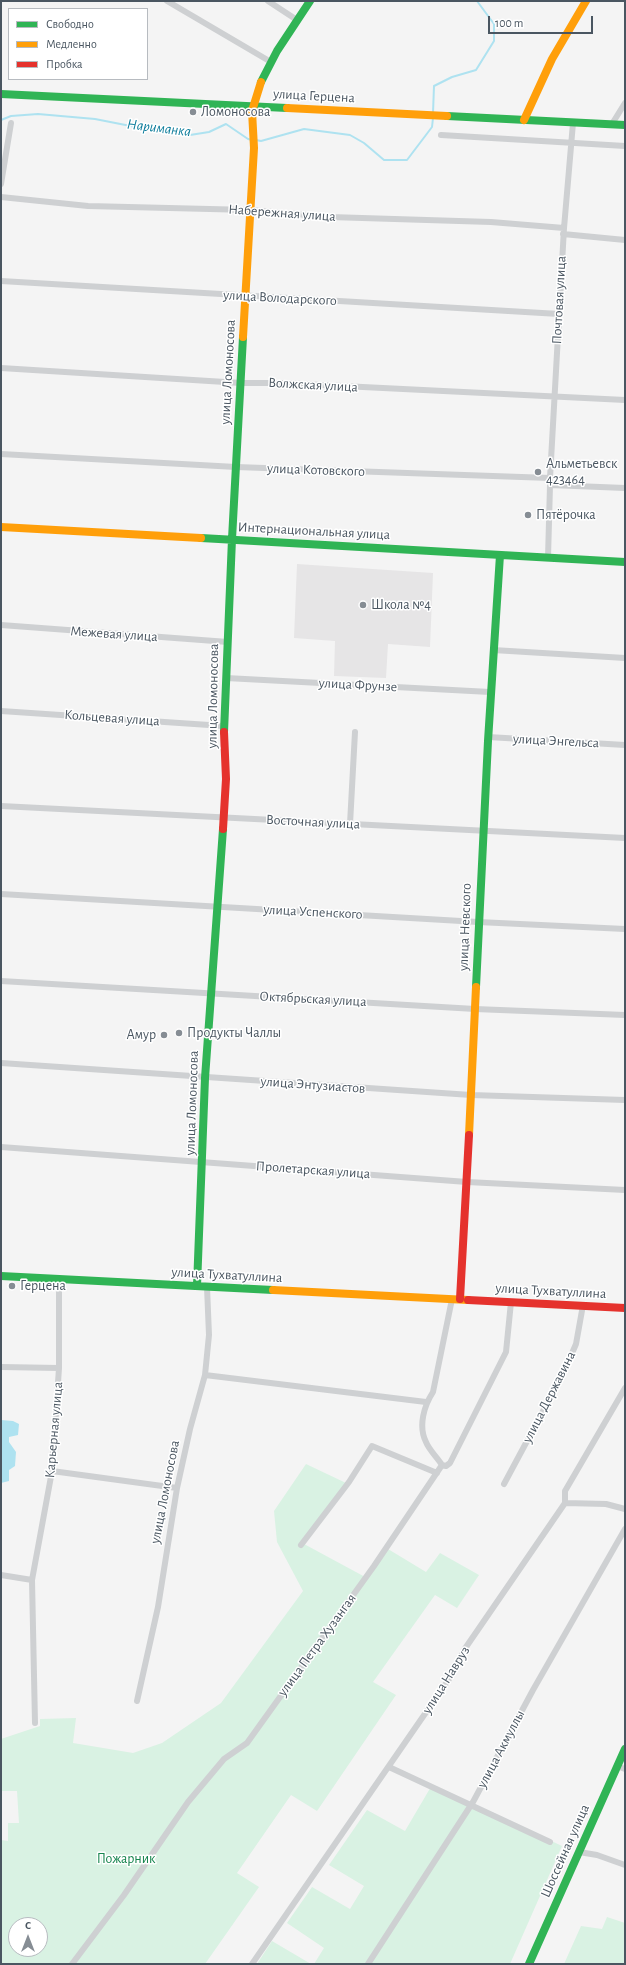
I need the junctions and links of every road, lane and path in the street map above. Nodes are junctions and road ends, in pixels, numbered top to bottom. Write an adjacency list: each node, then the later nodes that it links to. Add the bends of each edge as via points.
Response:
1 (167, 1): 6 (street)
2 (268, 1): 5 (street)
3 (310, 1): 5 (street, улица Ломоносова)
4 (586, 1): 10 (street, via 533,95)
5 (297, 20): 6 (street, улица Ломоносова)
6 (270, 62): 9 (street, улица Ломоносова)
7 (1, 94): 9 (street, улица Герцена)
8 (625, 103): 13 (street)
9 (253, 106): 10 (street, улица Герцена); 20 (street, улица Ломоносова, via 254,148)
10 (524, 120): 12 (street, улица Герцена)
11 (11, 123): 18 (street)
12 (573, 123): 13 (street, улица Герцена); 16 (street, Почтовая улица)
13 (612, 124): 14 (street, улица Герцена)
14 (625, 125)
15 (441, 135): 16 (street)
16 (570, 143): 17 (street); 21 (street, Почтовая улица)
17 (625, 146)
18 (1, 184)
19 (1, 197): 20 (street, Набережная улица, via 88,206)
20 (250, 210): 21 (street, Набережная улица, via 330,217 491,222); 24 (street, улица Ломоносова)
21 (563, 231): 22 (street, Набережная улица); 25 (street, Почтовая улица)
22 (625, 240)
23 (1, 281): 24 (street, улица Володарского)
24 (245, 296): 25 (street, улица Володарского); 27 (street, улица Ломоносова)
25 (559, 314): 28 (street, Почтовая улица)
26 (1, 368): 27 (street, Волжская улица)
27 (241, 383): 28 (street, Волжская улица); 31 (street, улица Ломоносова)
28 (554, 396): 29 (street, Волжская улица); 32 (street, Почтовая улица)
29 (625, 400)
30 (1, 454): 31 (street, улица Котовского)
31 (236, 467): 32 (street, улица Котовского); 35 (street, улица Ломоносова)
32 (550, 482): 33 (street, улица Котовского); 37 (street, Почтовая улица)
33 (625, 488)
34 (1, 527): 35 (street, Интернациональная улица)
35 (232, 540): 36 (street, Интернациональная улица); 40 (street, улица Ломоносова)
36 (500, 555): 37 (street, Интернациональная улица); 41 (street, улица Невского)
37 (548, 558): 38 (street, Интернациональная улица)
38 (625, 562)
39 (1, 625): 40 (street, Межевая улица)
40 (228, 642): 43 (street, улица Ломоносова)
41 (493, 650): 42 (street); 44 (street, улица Невского)
42 (625, 658)
43 (226, 678): 44 (street, улица Фрунзе); 46 (street, улица Ломоносова)
44 (490, 692): 48 (street, улица Невского)
45 (1, 711): 46 (street, Кольцевая улица)
46 (224, 726): 51 (street, улица Ломоносова)
47 (355, 732): 52 (street)
48 (488, 737): 49 (street, улица Энгельса); 53 (street, улица Невского)
49 (625, 745)
50 (1, 806): 51 (street, Восточная улица)
51 (224, 818): 52 (street, Восточная улица); 56 (street, улица Ломоносова)
52 (350, 824): 53 (street, Восточная улица)
53 (482, 831): 54 (street, Восточная улица); 57 (street, улица Невского)
54 (625, 838)
55 (1, 894): 56 (street, улица Успенского)
56 (216, 907): 57 (street, улица Успенского); 60 (street, улица Ломоносова)
57 (478, 922): 58 (street, улица Успенского); 61 (street, улица Невского)
58 (625, 928)
59 (1, 981): 60 (street, Октябрьская улица)
60 (210, 993): 61 (street, Октябрьская улица); 64 (street, улица Ломоносова)
61 (475, 1009): 62 (street, Октябрьская улица); 65 (street, улица Невского)
62 (625, 1015)
63 (1, 1064): 64 (street, улица Энтузиастов)
64 (205, 1078): 65 (street, улица Энтузиастов); 68 (street, улица Ломоносова)
65 (471, 1094): 66 (street, улица Энтузиастов); 69 (street, улица Невского)
66 (625, 1100)
67 (1, 1147): 68 (street, Пролетарская улица)
68 (203, 1163): 69 (street, Пролетарская улица); 73 (street, улица Ломоносова)
69 (467, 1182): 70 (street, Пролетарская улица); 75 (street, улица Невского)
70 (625, 1190)
71 (1, 1276): 72 (street, улица Тухватуллина)
72 (59, 1279): 73 (street, улица Тухватуллина); 80 (street, Карьерная улица)
73 (197, 1286): 74 (street, улица Тухватуллина)
74 (207, 1287): 75 (street, улица Тухватуллина); 81 (street, улица Ломоносова, via 209,1335)
75 (456, 1299): 76 (street, улица Тухватуллина); 83 (street, via 433,1392)
76 (511, 1302): 77 (street, улица Тухватуллина); 84 (street, улица Петра Хузангая, via 506,1352 450,1463)
77 (584, 1305): 78 (street, улица Тухватуллина); 87 (street, улица Державина, via 576,1344 564,1372)
78 (625, 1308)
79 (1, 1367): 80 (street)
80 (59, 1368): 85 (street, Карьерная улица)
81 (206, 1375): 83 (street); 88 (street, улица Ломоносова, via 190,1429)
82 (625, 1388): 89 (street, улица Навруз, via 566,1491)
83 (426, 1402): 84 (street, via 422,1432 426,1443)
84 (442, 1465): 86 (street, улица Петра Хузангая)
85 (52, 1471): 88 (street); 94 (street, Карьерная улица)
86 (437, 1473): 92 (street, via 372,1446 349,1482); 104 (street, улица Петра Хузангая, via 247,1743 224,1758 188,1802 124,1895)
87 (504, 1484)
88 (177, 1488): 95 (street, улица Ломоносова, via 158,1607)
89 (565, 1503): 90 (street, via 606,1504); 98 (street, улица Навруз, via 464,1650 449,1679)
90 (625, 1509)
91 (625, 1529): 100 (street, улица Акмуллы)
92 (301, 1545)
93 (1, 1575): 94 (street)
94 (32, 1580): 96 (street, Карьерная улица)
95 (138, 1700)
96 (35, 1723)
97 (625, 1749): 99 (street, Шоссейная улица)
98 (389, 1767): 100 (street); 105 (street, улица Навруз)
99 (621, 1767): 102 (street, Шоссейная улица)
100 (470, 1805): 101 (street); 106 (street, улица Акмуллы)
101 (550, 1842)
102 (579, 1852): 103 (street, via 597,1855); 107 (street, Шоссейная улица)
103 (625, 1865)
104 (72, 1964)
105 (252, 1964)
106 (368, 1964)
107 (529, 1964)

